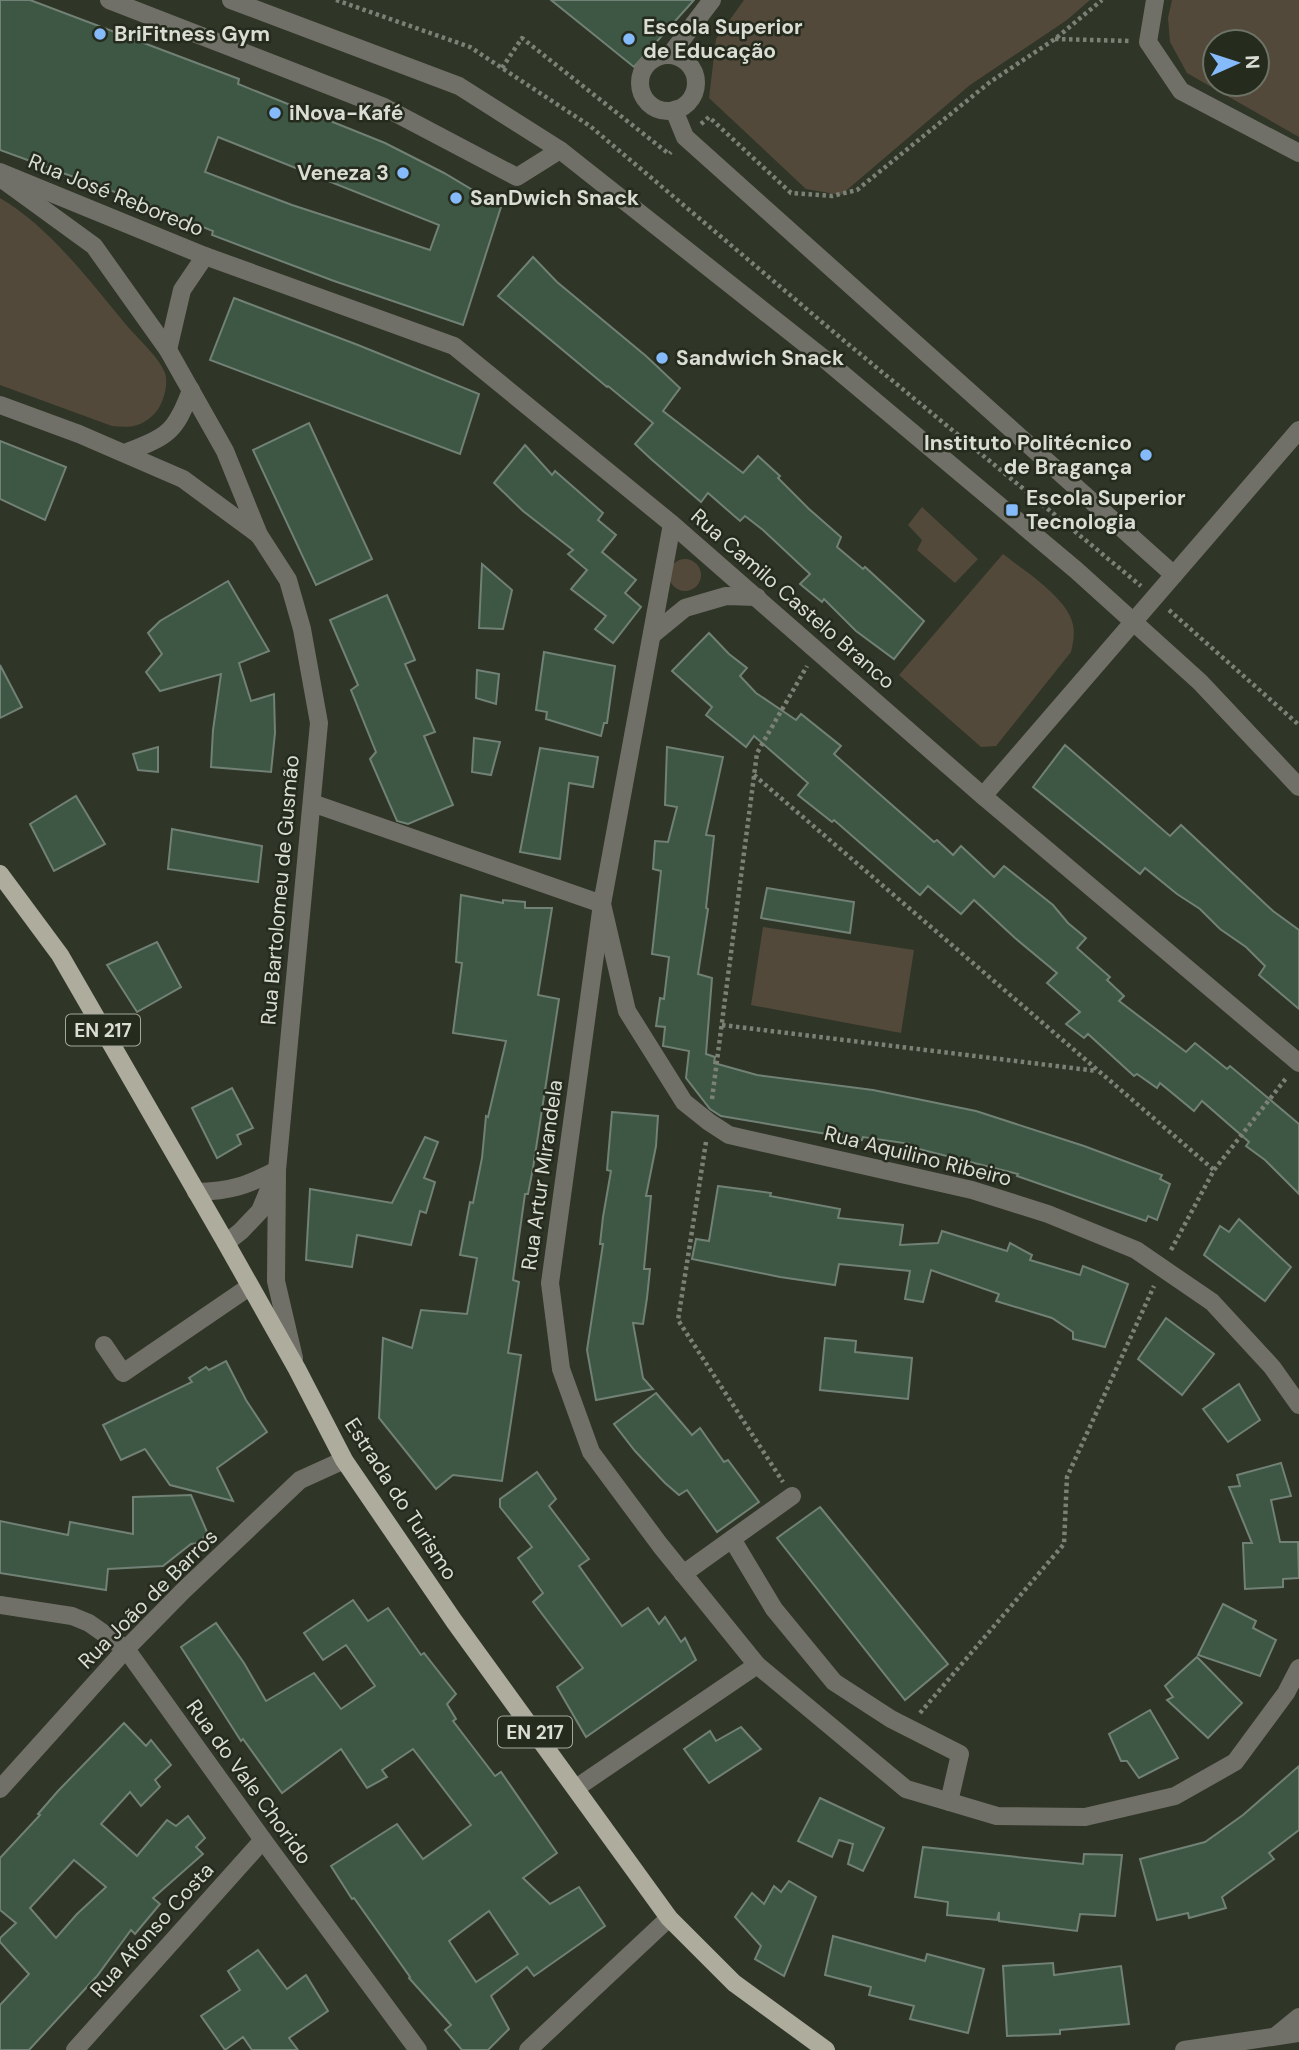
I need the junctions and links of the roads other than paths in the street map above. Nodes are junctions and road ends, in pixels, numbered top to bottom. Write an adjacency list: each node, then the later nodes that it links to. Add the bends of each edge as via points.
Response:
1 (109, 0): 7 (street, via 384,107 517,177)
2 (231, 0): 7 (street, via 460,86)
3 (712, 0): 5 (street)
4 (1155, 0): 8 (street, via 1148,42 1181,91)
5 (670, 55): 6 (street, via 687,63 695,79 691,98); 6 (street, via 651,60 640,85 649,104)
6 (677, 109): 18 (street, via 685,137)
7 (561, 150): 20 (street, via 827,361)
8 (1299, 153)
9 (0, 175): 10 (street, Rua José Reboredo); 11 (street, Rua José Reboredo, via 94,246)
10 (205, 256): 11 (street, Rua José Reboredo, via 182,290); 16 (street, Rua Camilo Castelo Branco, via 454,346)
11 (168, 350): 12 (street, Rua Bartolomeu de Gusmão)
12 (191, 390): 15 (street, via 181,418 161,439); 17 (street, Rua Bartolomeu de Gusmão, via 225,451)
13 (0, 405): 15 (street, Rua Bartolomeu de Gusmão)
14 (1299, 430): 18 (street)
15 (125, 453): 17 (street, Rua Bartolomeu de Gusmão, via 183,479)
16 (673, 523): 19 (street, Rua Camilo Castelo Branco); 21 (street, Rua Artur Mirandela)
17 (259, 536): 24 (street, Rua Bartolomeu de Gusmão, via 288,580 302,629 319,723)
18 (1174, 575): 20 (street)
19 (757, 597): 21 (street, via 726,596 685,608); 23 (street, Rua Camilo Castelo Branco)
20 (1133, 621): 22 (street, via 1200,682); 23 (street)
21 (652, 635): 26 (street, Rua Artur Mirandela)
22 (1299, 788)
23 (983, 796): 27 (street, Rua Camilo Castelo Branco)
24 (312, 803): 26 (street); 28 (street, Rua Bartolomeu de Gusmão)
25 (0, 874): 29 (main road, Estrada do Turismo / EN 217, via 60,955)
26 (602, 904): 34 (street, Rua Aquilino Ribeiro, via 627,1011 684,1102 709,1122 729,1135 972,1190 1048,1214 1136,1250 1212,1303 1272,1367); 38 (street, Rua Artur Mirandela, via 550,1283 561,1369 592,1452)
27 (1298, 1063)
28 (277, 1170): 29 (street, via 248,1185); 30 (street, Rua Bartolomeu de Gusmão, via 260,1211); 33 (street, via 276,1281)
29 (196, 1192): 30 (main road, Estrada do Turismo / EN 217)
30 (226, 1243): 31 (main road, Estrada do Turismo / EN 217)
31 (249, 1287): 32 (street, via 123,1373); 33 (main road, Estrada do Turismo / EN 217)
32 (104, 1345)
33 (296, 1369): 35 (main road, Estrada do Turismo / EN 217)
34 (1299, 1405)
35 (344, 1460): 40 (street, Rua João de Barros, via 300,1480); 43 (main road, Estrada do Turismo / EN 217)
36 (792, 1496): 37 (street)
37 (732, 1539): 38 (street); 45 (street, via 774,1609 834,1682 960,1754)
38 (683, 1574): 41 (street, Rua Artur Mirandela)
39 (0, 1605): 40 (street, Rua do Vale Chorido, via 72,1616)
40 (126, 1649): 44 (street, Rua João de Barros); 46 (street, Rua do Vale Chorido)
41 (757, 1665): 43 (street); 45 (street, via 906,1789)
42 (1299, 1668): 45 (street, via 1235,1762 1175,1796 1085,1817 997,1816)
43 (576, 1788): 47 (main road, Estrada do Turismo / EN 217)
44 (0, 1789)
45 (949, 1802)
46 (262, 1840): 51 (street, Rua Afonso Costa); 52 (street, Rua do Vale Chorido)
47 (669, 1918): 53 (street); 54 (main road, Estrada do Turismo / EN 217, via 734,1983)
48 (1299, 2017): 50 (street)
49 (1299, 2033): 50 (street)
50 (1274, 2037): 55 (street)
51 (75, 2050)
52 (418, 2050)
53 (528, 2050)
54 (826, 2050)
55 (1184, 2050)

